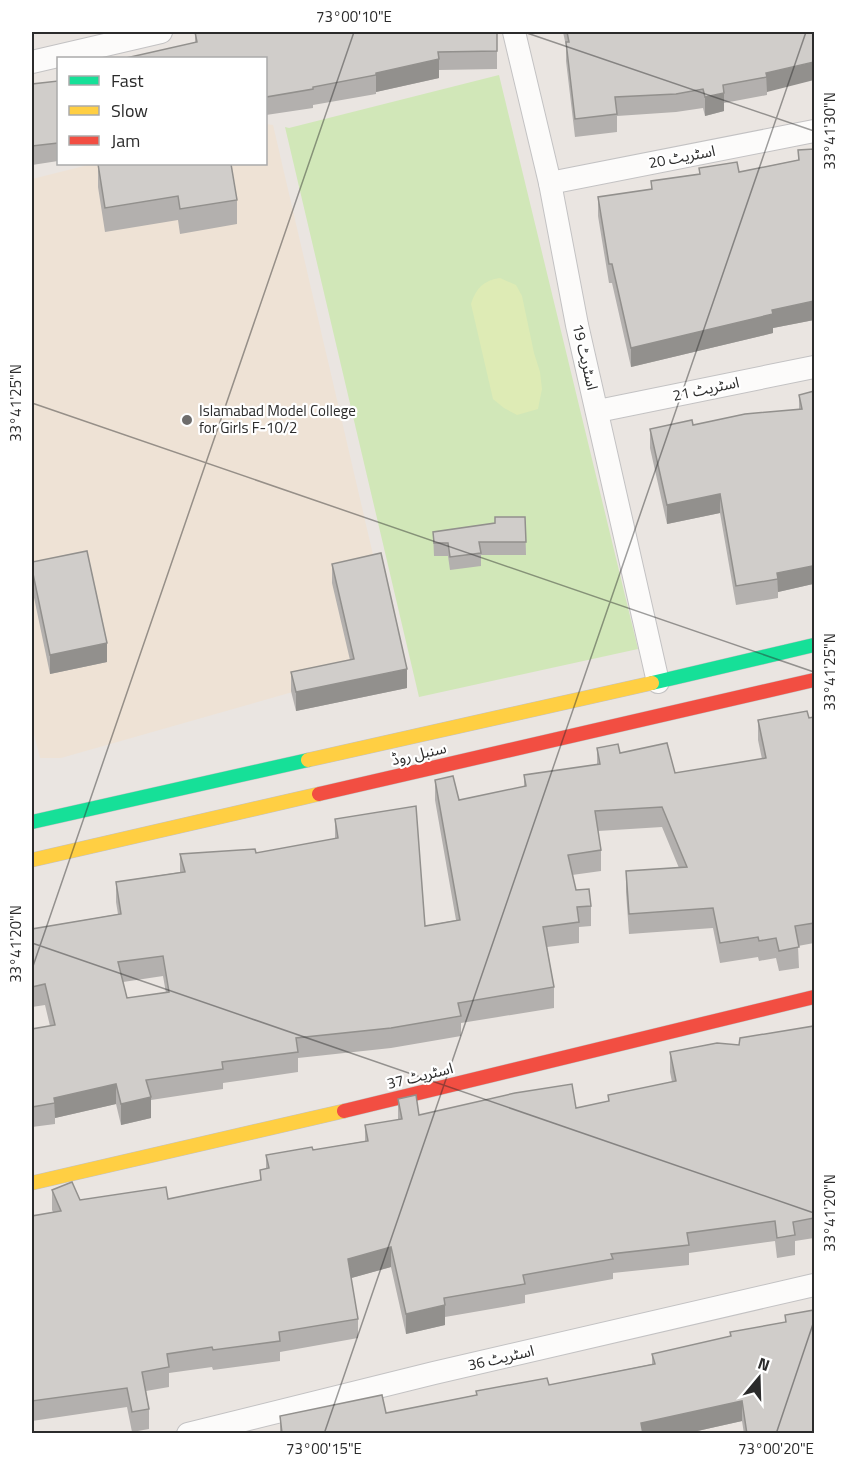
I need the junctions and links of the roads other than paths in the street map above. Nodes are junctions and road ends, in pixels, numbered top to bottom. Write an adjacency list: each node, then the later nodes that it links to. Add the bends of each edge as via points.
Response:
1 (161, 32): 3 (street)
2 (514, 32): 5 (street, اسٹریٹ 19)
3 (32, 62)
4 (814, 131): 5 (street, اسٹریٹ 20)
5 (550, 183): 7 (street, اسٹریٹ 19)
6 (814, 367): 7 (street, اسٹریٹ 21)
7 (598, 411): 10 (street, اسٹریٹ 19)
8 (814, 645): 10 (street, سنبل روڈ)
9 (814, 680): 11 (street, سنبل روڈ)
10 (658, 681): 11 (street, سنبل روڈ)
11 (541, 725): 12 (street, سنبل روڈ); 13 (street, سنبل روڈ)
12 (32, 822)
13 (32, 860)
14 (814, 997): 15 (street, اسٹریٹ 37)
15 (32, 1183)
16 (814, 1285): 17 (street, اسٹریٹ 36)
17 (188, 1434)

